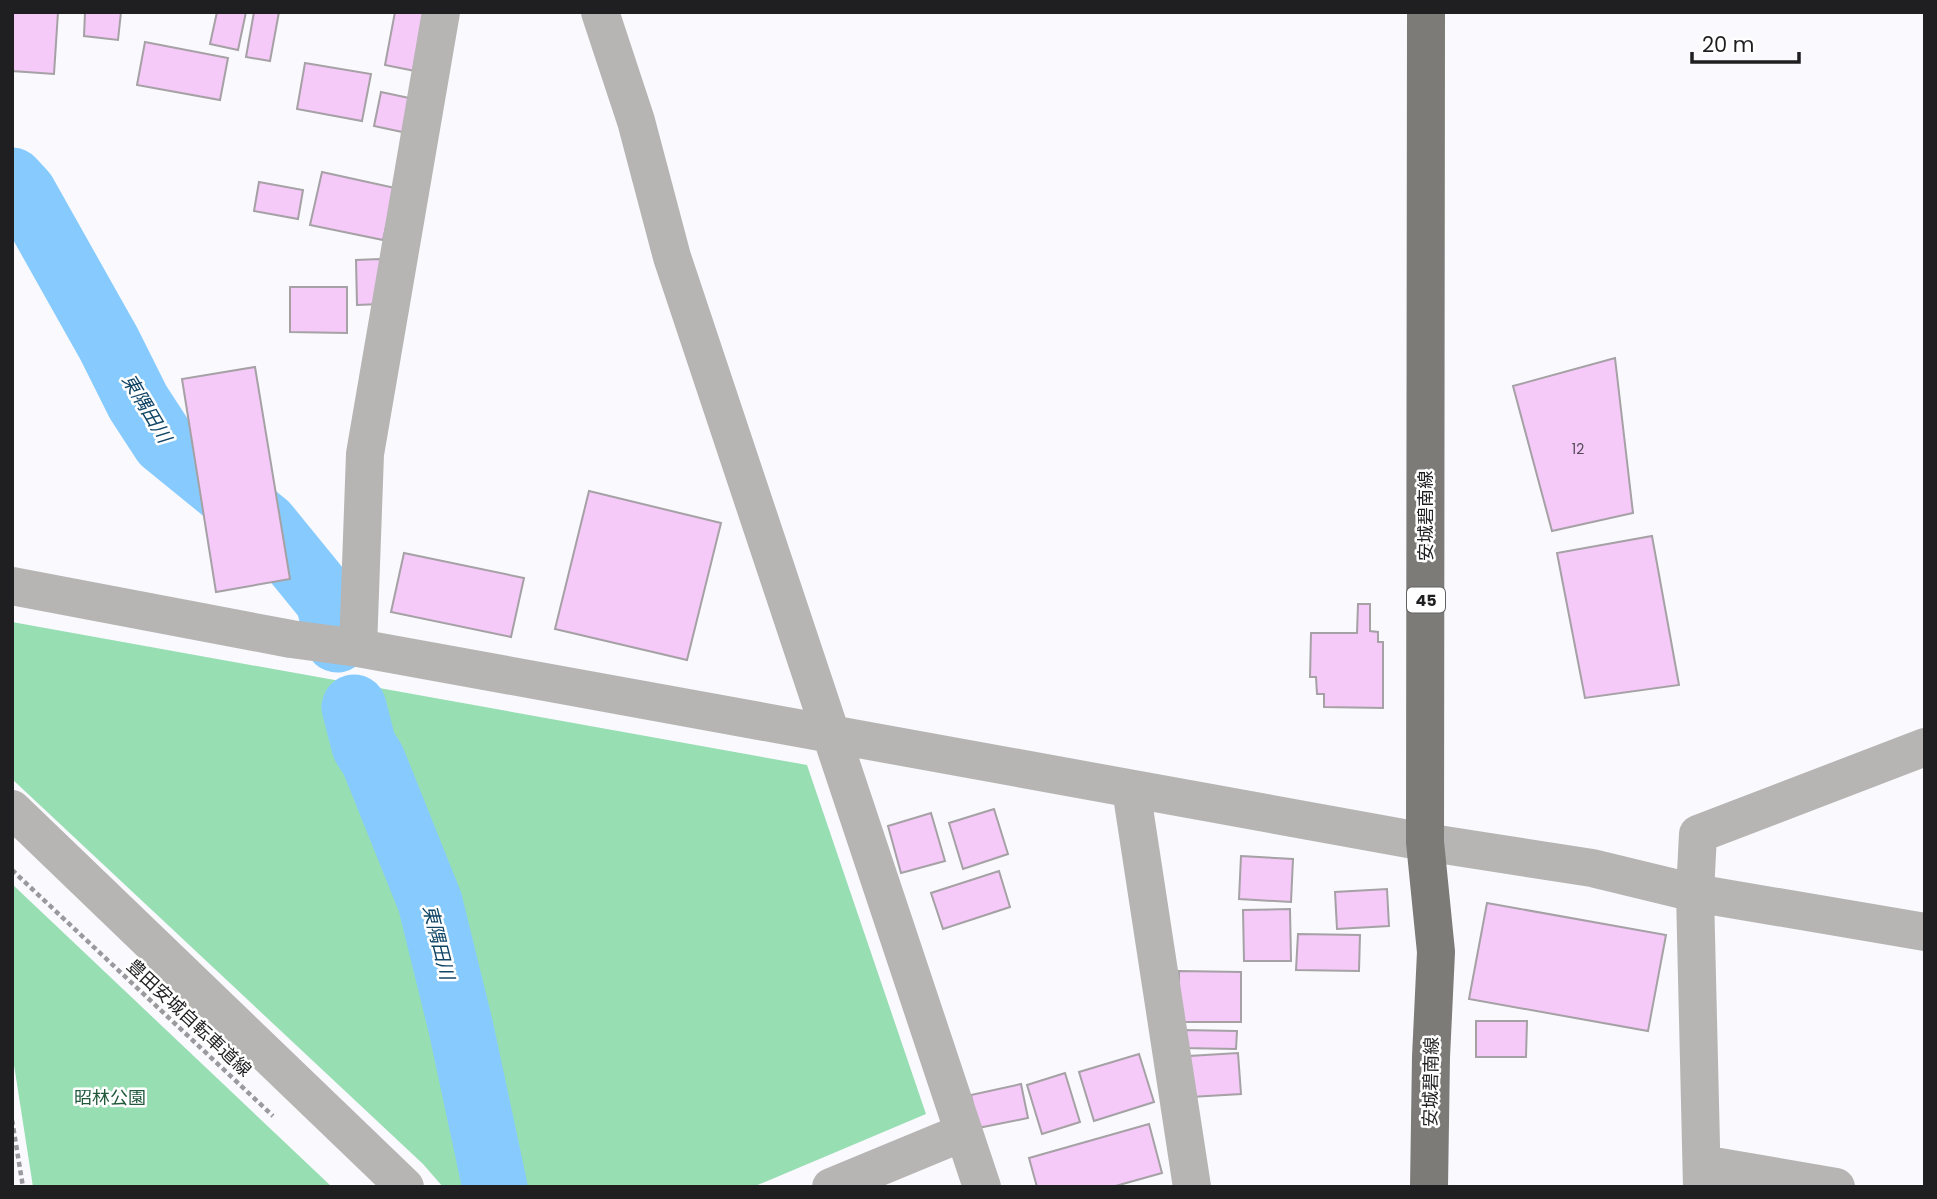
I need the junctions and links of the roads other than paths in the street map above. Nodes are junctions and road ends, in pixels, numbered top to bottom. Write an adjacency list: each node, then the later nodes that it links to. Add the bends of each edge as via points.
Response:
1 (441, 12): 5 (street, via 365,454)
2 (600, 12): 6 (street, via 636,121 672,257)
3 (1426, 12): 10 (main road, 安城碧南線 / 45)
4 (12, 586): 5 (street)
5 (358, 648): 6 (street)
6 (832, 734): 8 (street); 13 (street)
7 (1925, 747): 11 (street, via 1698,834)
8 (1131, 789): 10 (street); 18 (street)
9 (12, 809): 15 (street)
10 (1425, 842): 11 (street, via 1592,868); 19 (main road, 安城碧南線 / 45, via 1436,952)
11 (1695, 893): 12 (street); 14 (street)
12 (1925, 932)
13 (964, 1132): 16 (street); 17 (street)
14 (1702, 1176): 20 (street)
15 (405, 1187)
16 (831, 1187)
17 (982, 1187)
18 (1192, 1187)
19 (1429, 1187)
20 (1836, 1187)

